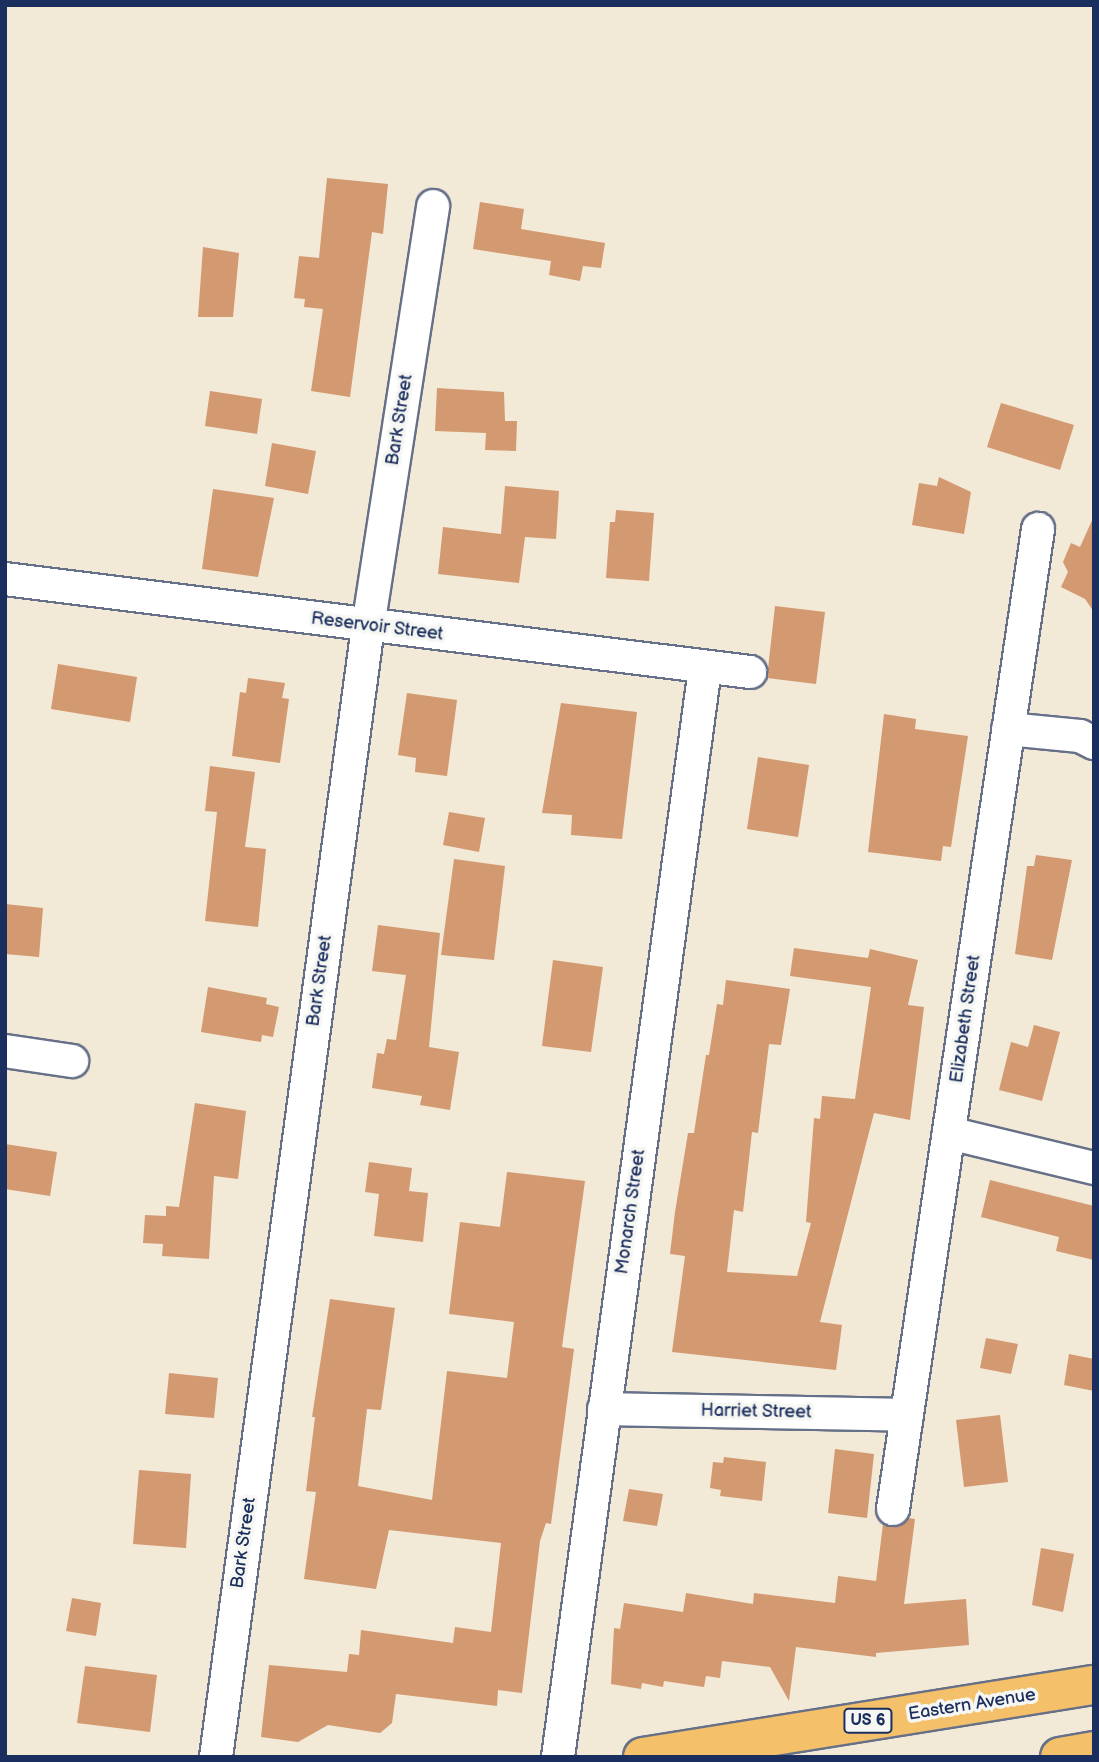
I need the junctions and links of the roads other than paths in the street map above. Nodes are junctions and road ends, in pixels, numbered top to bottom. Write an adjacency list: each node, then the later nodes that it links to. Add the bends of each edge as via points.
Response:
1 (433, 206): 4 (street, Bark Street)
2 (1038, 529): 7 (street, Elizabeth Street)
3 (5, 579): 4 (street, Reservoir Street)
4 (368, 626): 5 (street, Reservoir Street); 18 (street, Bark Street)
5 (705, 668): 6 (street, Reservoir Street); 13 (street, Monarch Street)
6 (750, 672)
7 (1008, 729): 8 (street, via 1080,736); 11 (street, Elizabeth Street)
8 (1094, 743)
9 (5, 1051): 10 (street)
10 (72, 1060)
11 (949, 1133): 12 (street); 14 (street, Elizabeth Street)
12 (1094, 1168)
13 (604, 1409): 14 (street, Harriet Street); 19 (street, Monarch Street)
14 (907, 1415): 15 (street, Elizabeth Street)
15 (893, 1510)
16 (1094, 1685): 20 (main road, Eastern Avenue / US 6)
17 (1094, 1751): 21 (main road)
18 (216, 1757)
19 (558, 1757)
20 (643, 1757)
21 (1060, 1757)

